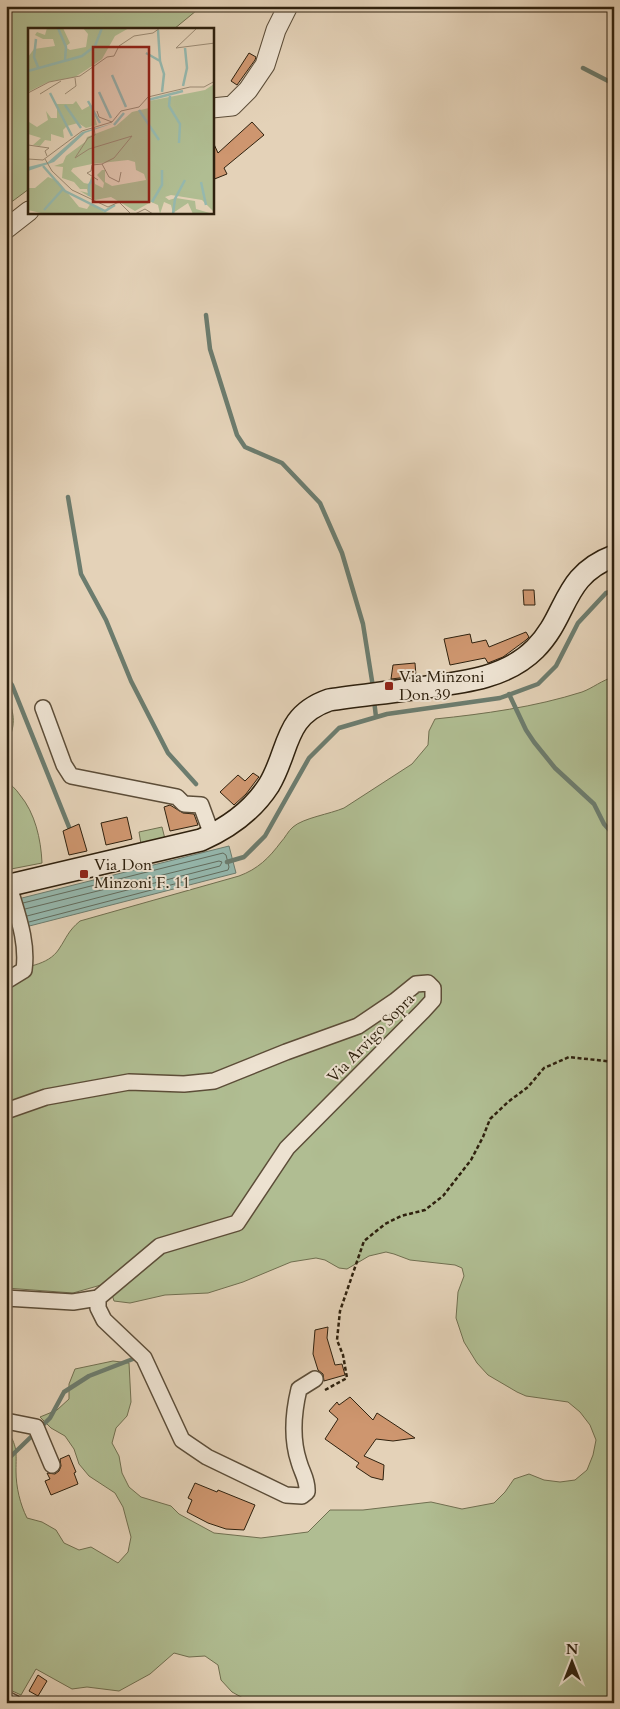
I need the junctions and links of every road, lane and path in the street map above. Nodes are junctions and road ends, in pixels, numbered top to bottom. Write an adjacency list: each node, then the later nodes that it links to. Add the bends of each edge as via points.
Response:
1 (288, 6): 2 (street, via 265,65 248,90 232,106)
2 (214, 108)
3 (28, 212): 4 (street)
4 (6, 229)
5 (614, 556): 7 (main road, via 595,565 578,579 550,632 521,662 460,682 329,700 310,709 296,723 275,772 257,800 240,817)
6 (43, 708): 7 (street, via 71,776 177,797 184,804 201,804)
7 (212, 835): 8 (main road)
8 (9, 888): 9 (street, via 26,958 24,970)
9 (6, 981)
10 (614, 1062): 15 (path, via 569,1057 544,1068 528,1087 490,1119 470,1160 443,1196 425,1210 385,1224 364,1241 340,1311 336,1340 348,1378)
11 (6, 1111): 13 (street, Via Arvigo Sopra, via 46,1097 129,1082 184,1084 214,1081 358,1026 416,984 428,983 434,988 432,1000 423,1011 287,1148 237,1222 160,1246)
12 (6, 1298): 13 (street, via 73,1302)
13 (98, 1298): 15 (street, via 98,1308 104,1320 144,1358 182,1440 207,1457 286,1495 302,1496 307,1492 308,1484 293,1436)
14 (315, 1379): 15 (street, via 299,1389)
15 (296, 1402)
16 (6, 1421): 17 (street, via 36,1427)
17 (52, 1465)
18 (6, 1699): 19 (street)
19 (14, 1703)

